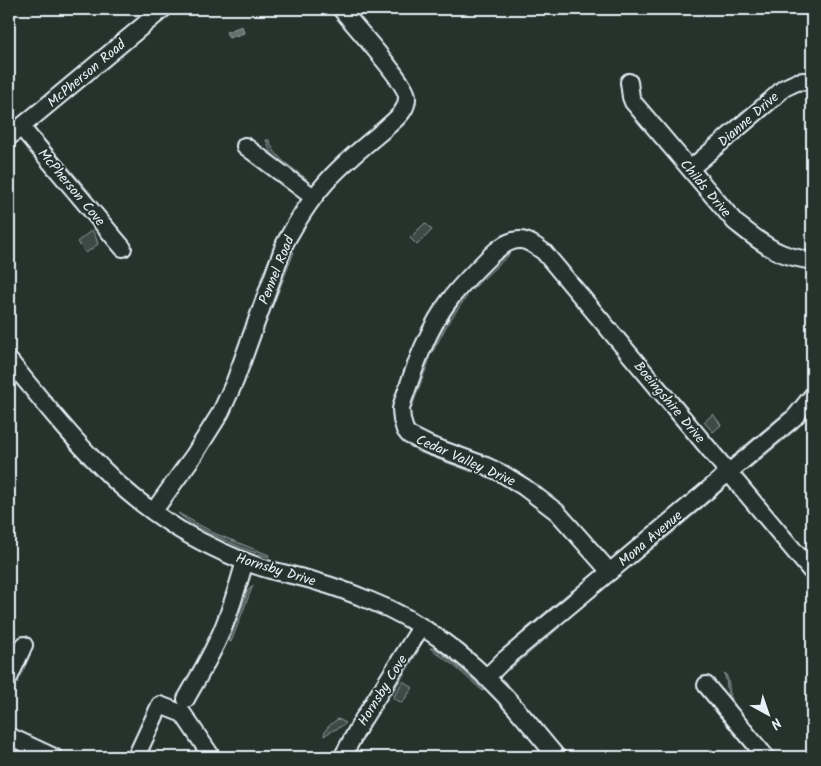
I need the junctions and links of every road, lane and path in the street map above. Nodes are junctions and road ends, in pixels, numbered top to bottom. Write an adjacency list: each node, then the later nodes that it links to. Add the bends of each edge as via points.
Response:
1 (163, 9): 5 (street, McPherson Road)
2 (341, 9): 8 (street, Pennel Road, via 400,82 407,96 405,107 397,118 342,166)
3 (629, 82): 7 (street, Childs Drive, via 633,102)
4 (812, 84): 7 (street, Dianne Drive, via 804,81 784,88)
5 (15, 132): 10 (street, McPherson Cove)
6 (245, 146): 8 (street)
7 (690, 169): 11 (street, Childs Drive, via 729,216 747,232 781,253)
8 (314, 197): 15 (street, Pennel Road, via 285,243 221,412)
9 (521, 240): 14 (street, Boeingshire Drive, via 544,252); 17 (street, Cedar Valley Drive, via 501,247 450,299 412,374 401,409 402,420 405,430 416,439 498,472 547,503)
10 (123, 248)
11 (812, 261)
12 (9, 360): 15 (street, Hornsby Drive, via 104,471)
13 (812, 396): 14 (street, Mona Avenue, via 795,417)
14 (729, 472): 17 (street, Mona Avenue); 18 (street, Boeingshire Drive)
15 (153, 512): 16 (street, Hornsby Drive, via 212,548)
16 (245, 561): 19 (street, Hornsby Drive, via 372,601); 24 (street, via 225,624)
17 (610, 572): 22 (street, Mona Avenue)
18 (812, 572)
19 (421, 626): 22 (street, Hornsby Drive); 26 (street, Hornsby Cove)
20 (24, 645): 21 (street)
21 (9, 678)
22 (486, 678): 30 (street, Hornsby Drive, via 512,703)
23 (706, 685): 31 (street)
24 (186, 699)
25 (9, 736): 27 (street)
26 (344, 754)
27 (54, 757)
28 (136, 757): 29 (street, via 160,705 183,714)
29 (212, 757)
30 (557, 757)
31 (766, 757)

